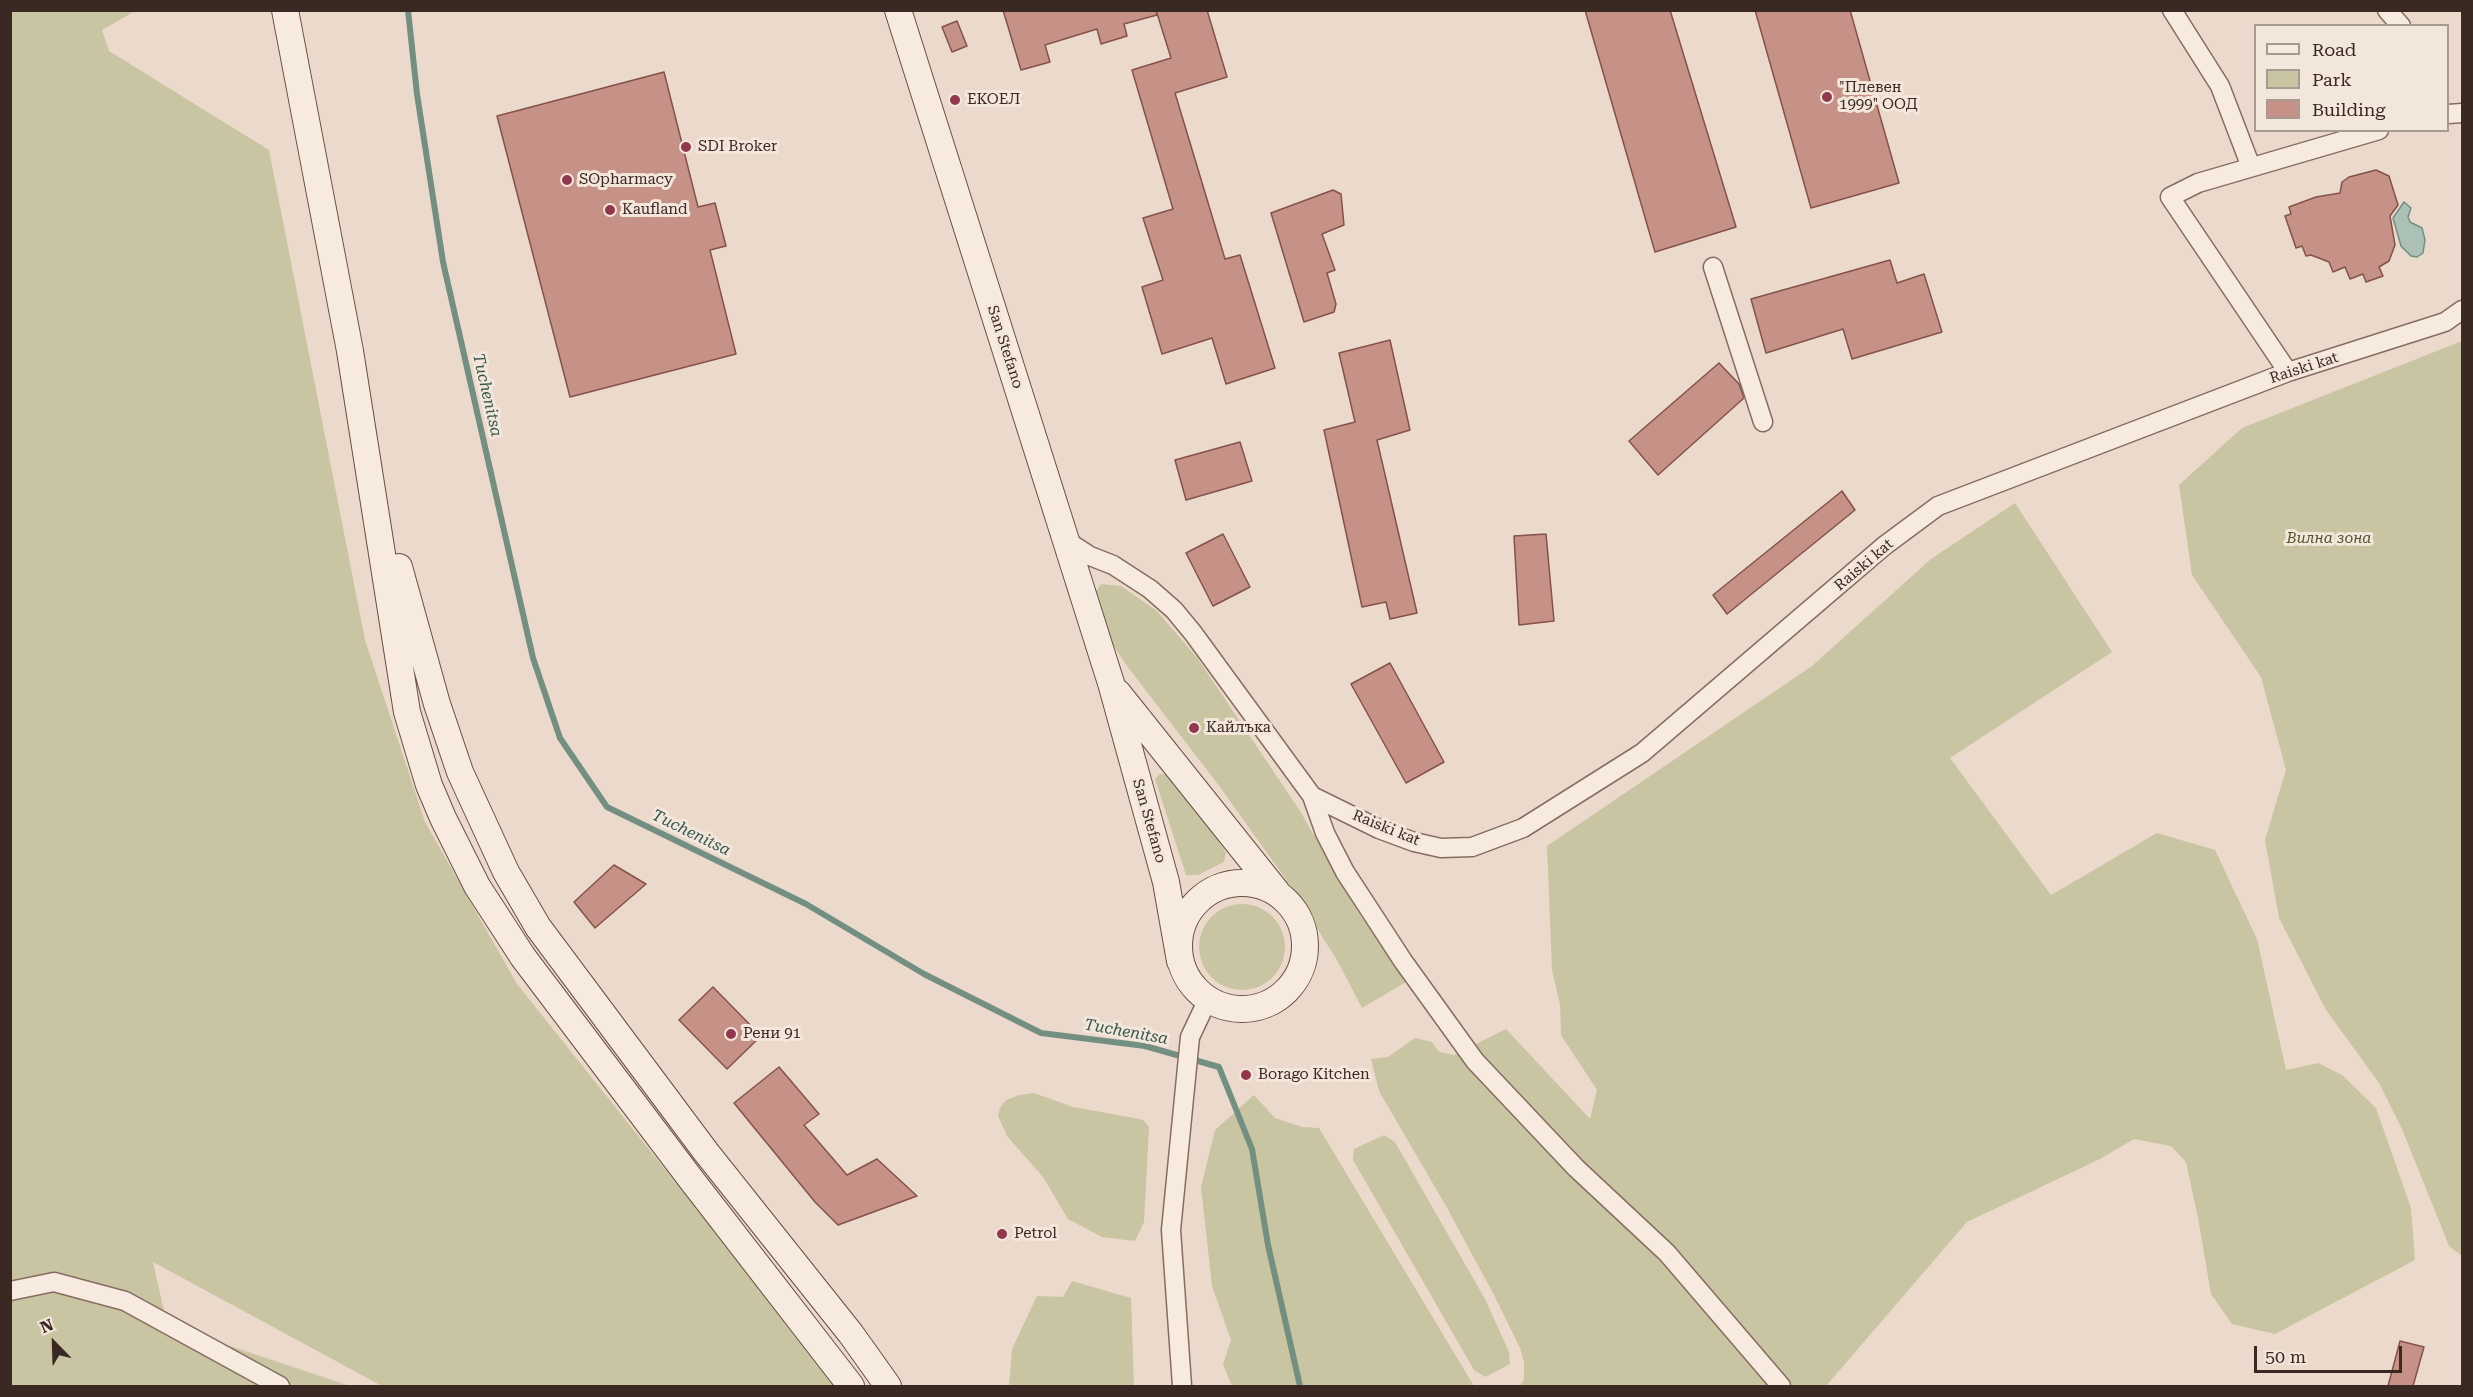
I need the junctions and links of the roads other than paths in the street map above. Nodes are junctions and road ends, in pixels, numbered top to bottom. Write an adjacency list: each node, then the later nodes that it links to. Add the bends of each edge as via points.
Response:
1 (285, 10): 12 (main road)
2 (898, 10): 13 (main road, San Stefano)
3 (2172, 10): 7 (street, via 2220,86)
4 (2387, 10): 5 (street)
5 (2399, 24)
6 (2372, 132): 7 (street)
7 (2251, 167): 10 (street, via 2198,183 2170,197)
8 (1713, 267): 11 (street)
9 (2463, 310): 10 (street, Raiski kat, via 2445,322)
10 (2288, 372): 15 (street, Raiski kat, via 1938,506 1884,546 1642,753 1523,828 1472,847 1441,848 1388,832)
11 (1763, 422)
12 (366, 446): 21 (main road, via 407,712 429,785 462,857 524,957); 22 (main road, via 444,725 464,781 506,872 538,927 586,993)
13 (1067, 541): 14 (main road, San Stefano); 15 (street, via 1141,583 1174,610)
14 (1111, 683): 16 (main road, San Stefano); 17 (main road, San Stefano, via 1166,882)
15 (1312, 796): 24 (street, via 1345,872 1475,1061 1576,1168 1667,1253)
16 (1277, 892): 17 (main road, via 1260,884 1241,882 1222,885 1205,894 1182,924 1178,942); 18 (main road, via 1295,911 1305,934 1301,969 1292,984 1273,1000 1250,1009)
17 (1180, 961): 18 (main road, via 1190,983)
18 (1208, 999): 23 (street, via 1190,1037 1171,1230)
19 (10, 1291): 20 (street, via 54,1282 125,1300)
20 (280, 1386)
21 (851, 1386)
22 (888, 1386)
23 (1182, 1386)
24 (1781, 1386)

